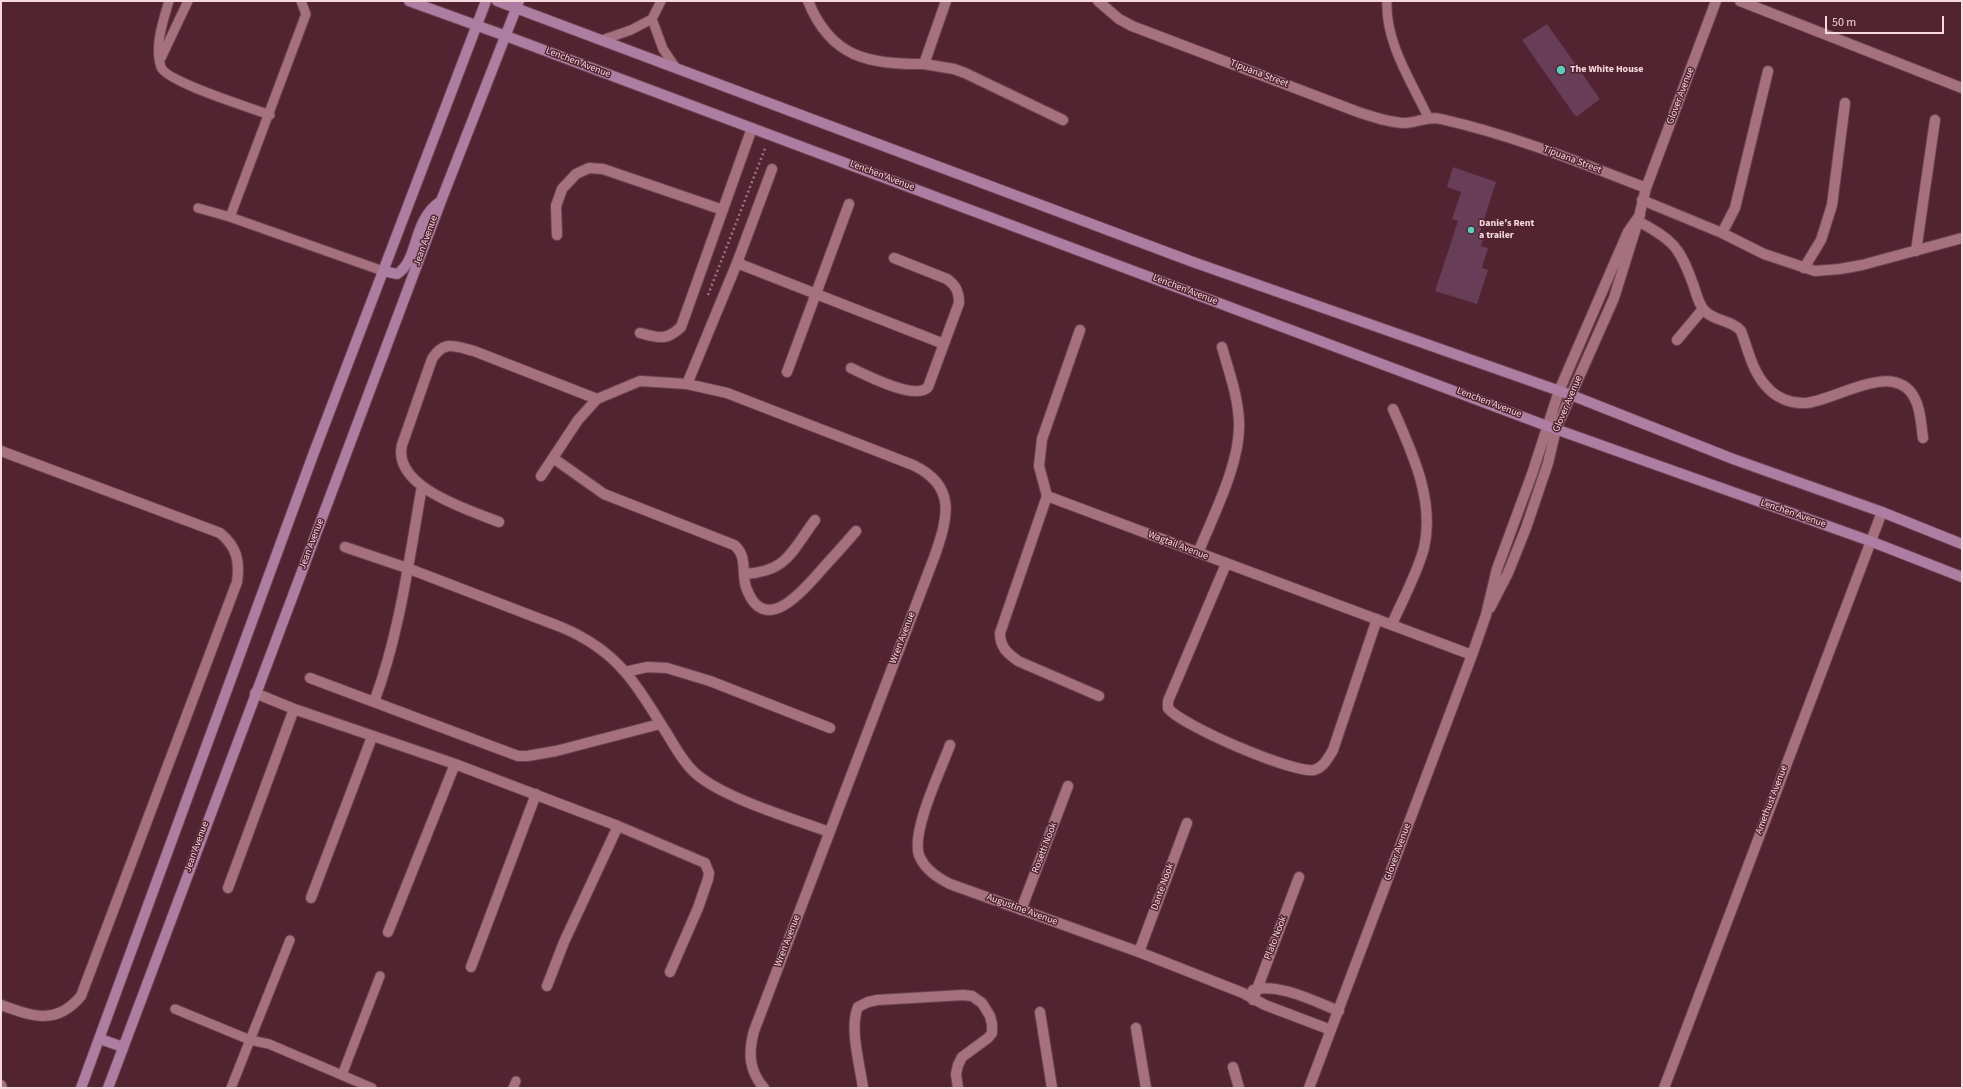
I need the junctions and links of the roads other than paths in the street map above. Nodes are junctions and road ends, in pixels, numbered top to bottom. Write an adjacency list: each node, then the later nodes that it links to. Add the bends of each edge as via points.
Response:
1 (169, 1): 19 (lane, via 161,32)
2 (188, 1): 19 (lane)
3 (301, 1): 25 (lane, via 306,14)
4 (409, 1): 16 (main road, Lenchen Avenue)
5 (486, 1): 16 (main road)
6 (498, 1): 14 (main road)
7 (808, 1): 20 (street, via 821,25 833,40 845,49 874,62)
8 (946, 1): 20 (street)
9 (1098, 1): 26 (street, Tipuana Street, via 1132,26 1358,112 1406,123)
10 (1387, 1): 26 (lane, via 1386,14 1390,36)
11 (1716, 1): 31 (street, Glover Avenue)
12 (1740, 1): 23 (street)
13 (657, 2): 15 (lane)
14 (518, 4): 17 (main road, Jean Avenue); 18 (main road)
15 (652, 19): 18 (lane, via 631,30); 21 (lane, via 663,49)
16 (476, 25): 17 (main road, Lenchen Avenue); 46 (main road)
17 (506, 36): 29 (main road, Lenchen Avenue); 33 (main road, Jean Avenue)
18 (602, 40): 21 (main road)
19 (160, 59): 25 (lane, via 163,70 170,77)
20 (924, 64): 27 (street, via 965,73)
21 (676, 68): 57 (main road, via 1193,262)
22 (1768, 71): 39 (street, via 1737,201)
23 (1962, 88)
24 (1845, 103): 45 (street, via 1832,205 1821,240)
25 (270, 115): 37 (lane)
26 (1428, 117): 31 (street, Tipuana Street, via 1500,134)
27 (1063, 120)
28 (1935, 120): 42 (street)
29 (752, 128): 36 (street); 61 (main road, Lenchen Avenue)
30 (772, 169): 44 (street)
31 (1646, 188): 32 (street, Glover Avenue)
32 (1642, 200): 38 (street, Glover Avenue); 39 (street)
33 (441, 201): 46 (main road, via 423,218 404,268 397,274); 85 (main road, Jean Avenue)
34 (849, 204): 47 (street)
35 (198, 208): 37 (lane)
36 (723, 210): 40 (street, via 603,169 589,168 576,174 562,189 556,206); 50 (street, via 681,327 672,336 661,338)
37 (230, 218): 46 (lane)
38 (1638, 218): 48 (street, via 1674,244); 57 (street, Glover Avenue, via 1592,312); 58 (street, Glover Avenue, via 1614,298)
39 (1722, 233): 45 (street, via 1764,254)
40 (557, 235)
41 (1962, 238): 42 (street)
42 (1916, 251): 45 (street, via 1840,269 1815,271)
43 (894, 258): 52 (street, via 947,279 957,289 960,303)
44 (736, 263): 47 (street); 56 (street)
45 (1804, 268)
46 (383, 271): 119 (main road, via 313,455)
47 (817, 293): 52 (street); 55 (street)
48 (1703, 309): 51 (street); 62 (street, via 1716,318 1737,326 1760,380 1779,397 1790,402 1808,403 1868,384 1882,382 1902,385 1915,399)
49 (1080, 330): 67 (street, via 1042,438 1039,466)
50 (640, 333)
51 (1677, 340)
52 (944, 344): 54 (street, via 928,387 921,392 894,386)
53 (1222, 347): 75 (street, via 1237,399 1239,437 1227,479)
54 (851, 368)
55 (786, 372)
56 (687, 384): 59 (street, Wren Avenue, via 640,381); 98 (street, Wren Avenue, via 727,393 913,465 932,477 945,498 947,513 935,555)
57 (1559, 391): 58 (main road); 61 (street, Glover Avenue)
58 (1571, 395): 61 (street, Glover Avenue); 68 (main road, via 1733,459)
59 (597, 399): 64 (street, via 578,420); 66 (street, via 474,351 455,346 441,348 432,359 400,453 406,470)
60 (1393, 409): 81 (street, via 1420,476 1427,511 1424,547)
61 (1551, 427): 72 (main road, Lenchen Avenue); 82 (street, Glover Avenue, via 1548,463 1526,528 1508,573 1486,615)
62 (1923, 438)
63 (1, 451): 113 (street, via 220,533 233,546 238,556 239,570 237,582 81,996 73,1006 52,1016 42,1017)
64 (553, 458): 65 (street); 78 (street, via 604,494 734,545 742,554)
65 (540, 476)
66 (422, 486): 70 (street, via 435,496); 77 (street)
67 (1047, 496): 75 (street, Wagtail Avenue); 86 (street, via 1000,633 1000,641 1008,654 1018,661)
68 (1882, 512): 72 (street, Amethust Avenue); 73 (main road)
69 (815, 520): 78 (street, via 783,563 771,570)
70 (499, 522)
71 (856, 532): 78 (street, via 802,592 783,606 772,610 756,604 745,586)
72 (1870, 541): 79 (main road, Lenchen Avenue); 137 (street, Amethust Avenue)
73 (1962, 544)
74 (345, 547): 77 (street)
75 (1198, 554): 76 (street, Wagtail Avenue)
76 (1226, 564): 80 (street, Wagtail Avenue); 80 (street, via 1168,701 1168,708 1191,724 1277,763 1306,770 1320,768 1326,762 1333,750)
77 (407, 568): 83 (street, via 572,632 600,649); 87 (street, via 396,633)
78 (744, 574)
79 (1962, 577)
80 (1377, 619): 81 (street, Wagtail Avenue)
81 (1392, 624): 82 (street, Wagtail Avenue)
82 (1472, 655): 115 (street, Glover Avenue)
83 (625, 672): 89 (street); 90 (street, via 647,667 667,668 710,681)
84 (310, 678): 87 (street)
85 (255, 693): 88 (street); 121 (main road, Jean Avenue)
86 (1099, 696)
87 (374, 702): 89 (street, via 510,754 527,756 590,743)
88 (294, 709): 91 (street); 100 (street)
89 (660, 724): 98 (street, via 691,769 702,779 738,797)
90 (830, 728)
91 (372, 737): 93 (street); 101 (street)
92 (950, 745): 102 (street, Augustine Avenue, via 919,830 917,846 920,857 938,878)
93 (455, 764): 95 (street); 103 (street)
94 (1068, 786): 102 (street, Rosetti Nook)
95 (536, 794): 97 (street); 106 (street)
96 (1187, 823): 105 (street, Dante Nook)
97 (618, 826): 107 (street, via 701,860 707,868 708,879 698,908); 109 (street, via 564,942)
98 (829, 832): 130 (street, Wren Avenue, via 751,1042 749,1051 752,1069)
99 (1299, 877): 110 (street, Plato Nook)
100 (228, 888)
101 (312, 898)
102 (1021, 910): 105 (street, Augustine Avenue)
103 (388, 932)
104 (290, 940): 120 (lane)
105 (1139, 952): 111 (street, Augustine Avenue)
106 (471, 967)
107 (670, 972)
108 (380, 976): 123 (lane)
109 (547, 986)
110 (1257, 988): 111 (street); 112 (street, Plato Nook); 115 (street, via 1276,989)
111 (1243, 993): 112 (street, Augustine Avenue)
112 (1252, 1000): 118 (street, Augustine Avenue)
113 (1, 1005)
114 (175, 1009): 120 (lane)
115 (1339, 1011): 118 (street, Glover Avenue)
116 (1040, 1012): 133 (street)
117 (1136, 1028): 134 (street)
118 (1331, 1030): 136 (street, Glover Avenue)
119 (100, 1039): 121 (main road); 126 (main road)
120 (250, 1040): 123 (lane, via 269,1044); 128 (lane)
121 (123, 1047): 127 (main road, Jean Avenue)
122 (1232, 1067): 135 (street)
123 (342, 1076): 129 (lane)
124 (1, 1085): 125 (street)
125 (2, 1088)
126 (81, 1088)
127 (108, 1088)
128 (231, 1088)
129 (372, 1088)
130 (764, 1088)
131 (863, 1088): 132 (street, via 854,1020 858,1008 877,1000 963,995 972,996 982,1003 990,1016 992,1033 962,1057 956,1074)
132 (958, 1088)
133 (1052, 1088)
134 (1146, 1088)
135 (1239, 1088)
136 (1309, 1088)
137 (1664, 1088)

